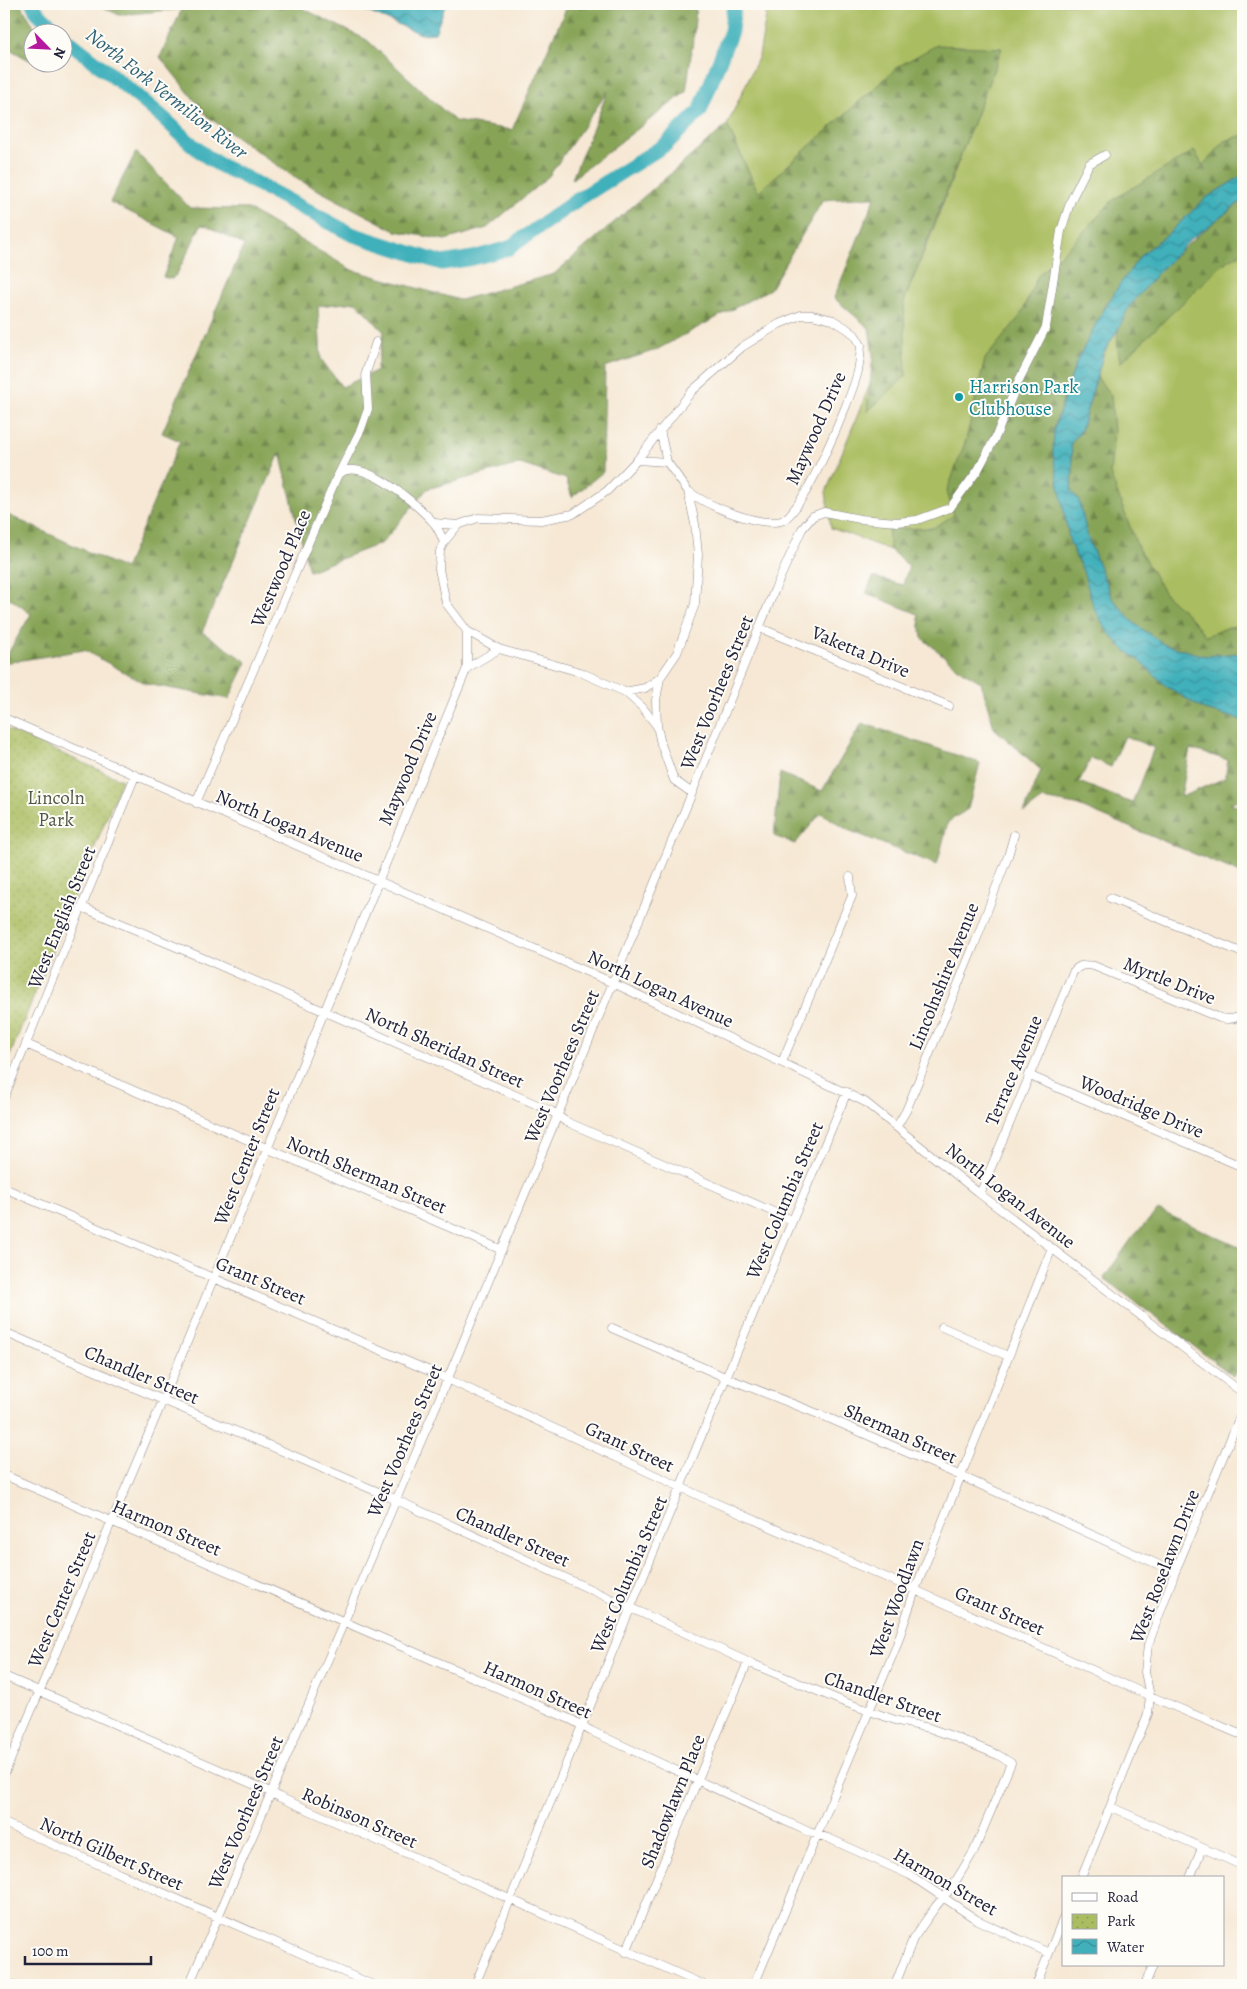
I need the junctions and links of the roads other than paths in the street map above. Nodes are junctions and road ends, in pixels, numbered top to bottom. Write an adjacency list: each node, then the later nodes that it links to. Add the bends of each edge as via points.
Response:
1 (1105, 154): 11 (street, West Voorhees Street, via 1089,164 1071,200 1061,231 1046,326 978,470 950,508 917,520 860,519 824,512 812,516 802,529)
2 (376, 342): 6 (street, Westwood Place, via 366,373 368,409)
3 (660, 430): 4 (street, Maywood Drive); 5 (street, Maywood Drive); 7 (street, Maywood Drive, via 692,391 742,347 779,324 801,315 832,320 855,335 861,345 856,377 815,478 799,504 782,521 762,522 722,509)
4 (637, 460): 5 (street); 9 (street, Maywood Drive, via 607,491 573,514 541,520 478,518)
5 (667, 462): 7 (street, Maywood Drive)
6 (340, 473): 8 (street, via 356,469 391,484); 22 (street, Westwood Place)
7 (688, 491): 15 (street, Maywood Drive, via 698,555 695,604 677,653)
8 (434, 523): 9 (street); 10 (street)
9 (458, 525): 10 (street, Maywood Drive)
10 (444, 542): 12 (street, Maywood Drive, via 439,569 446,603)
11 (760, 628): 17 (street, Vaketta Drive); 21 (street, West Voorhees Street)
12 (467, 630): 13 (street, Maywood Drive); 14 (street, Maywood Drive)
13 (498, 649): 14 (street); 16 (street, Maywood Drive, via 580,672)
14 (467, 668): 25 (street, Maywood Drive)
15 (660, 678): 16 (street, Maywood Drive, via 645,688); 19 (street, Maywood Drive, via 656,700)
16 (625, 692): 19 (street, Maywood Drive)
17 (949, 706)
18 (4, 718): 20 (street, North Logan Avenue)
19 (657, 726): 21 (street, Maywood Drive, via 674,780)
20 (135, 776): 22 (street, North Logan Avenue); 27 (street, West English Street)
21 (692, 793): 30 (street, West Voorhees Street)
22 (196, 803): 25 (street, North Logan Avenue)
23 (1014, 835): 39 (street, Lincolnshire Avenue, via 975,943 906,1112)
24 (850, 877): 34 (street, via 852,896)
25 (378, 880): 30 (street, North Logan Avenue); 31 (street, West Center Street)
26 (1110, 898): 28 (street)
27 (82, 907): 31 (street, North Sheridan Street); 33 (street, West English Street)
28 (1243, 953)
29 (1084, 965): 32 (street, Myrtle Drive, via 1094,966 1226,1020); 35 (street, Terrace Avenue, via 1073,972)
30 (613, 983): 34 (street, North Logan Avenue); 38 (street, West Voorhees Street)
31 (324, 1011): 38 (street, North Sheridan Street); 40 (street, West Center Street)
32 (1243, 1013)
33 (26, 1044): 37 (street, West English Street); 40 (street, North Sherman Street)
34 (782, 1062): 36 (street, North Logan Avenue)
35 (1028, 1075): 41 (street, Woodridge Drive); 43 (street, Terrace Avenue)
36 (847, 1092): 39 (street, North Logan Avenue); 44 (street, West Columbia Street)
37 (4, 1098)
38 (558, 1116): 44 (street, North Sheridan Street); 46 (street, West Voorhees Street)
39 (897, 1126): 43 (street, North Logan Avenue)
40 (266, 1148): 46 (street, North Sherman Street); 47 (street, West Center Street)
41 (1243, 1166)
42 (4, 1188): 47 (street, Grant Street)
43 (980, 1194): 45 (street, North Logan Avenue)
44 (792, 1220): 52 (street, West Columbia Street)
45 (1052, 1248): 51 (street, West Woodlawn); 54 (street, North Logan Avenue)
46 (502, 1250): 53 (street, West Voorhees Street)
47 (214, 1277): 53 (street, Grant Street); 55 (street, West Center Street)
48 (942, 1327): 51 (street)
49 (612, 1328): 52 (street, Sherman Street)
50 (4, 1332): 55 (street, Chandler Street)
51 (1008, 1356): 58 (street, West Woodlawn)
52 (727, 1378): 58 (street, Sherman Street, via 826,1417); 59 (street, West Columbia Street)
53 (448, 1379): 59 (street, Grant Street); 60 (street, West Voorhees Street)
54 (1243, 1393)
55 (163, 1400): 60 (street, Chandler Street); 61 (street, West Center Street)
56 (1243, 1409): 62 (street, West Roselawn Drive)
57 (4, 1475): 61 (street, Harmon Street)
58 (960, 1477): 62 (street, Sherman Street); 63 (street, West Woodlawn)
59 (682, 1488): 63 (street, Grant Street); 64 (street, West Columbia Street)
60 (396, 1500): 64 (street, Chandler Street); 65 (street, West Voorhees Street)
61 (112, 1521): 65 (street, Harmon Street); 68 (street, West Center Street)
62 (1175, 1572): 69 (street, West Roselawn Drive, via 1148,1645 1145,1672)
63 (915, 1590): 69 (street, Grant Street); 70 (street, West Woodlawn)
64 (632, 1608): 66 (street, Chandler Street); 71 (street, West Columbia Street)
65 (344, 1622): 71 (street, Harmon Street); 75 (street, West Voorhees Street)
66 (748, 1662): 70 (street, Chandler Street); 74 (street, Shadowlawn Place)
67 (4, 1676): 68 (street, Robinson Street)
68 (39, 1692): 73 (street, West Center Street); 75 (street, Robinson Street)
69 (1150, 1696): 72 (street, Grant Street); 76 (street, West Roselawn Drive, via 1148,1714)
70 (870, 1712): 78 (street, West Woodlawn); 83 (street, Chandler Street, via 952,1736 998,1755 1011,1764 974,1851)
71 (582, 1726): 74 (street, Harmon Street); 84 (street, West Columbia Street)
72 (1243, 1734)
73 (4, 1775)
74 (697, 1780): 78 (street, Harmon Street); 87 (street, Shadowlawn Place)
75 (271, 1793): 84 (street, Robinson Street); 85 (street, West Voorhees Street)
76 (1111, 1807): 79 (street); 81 (street, West Roselawn Drive)
77 (4, 1823): 85 (street, North Gilbert Street)
78 (817, 1835): 83 (street, Harmon Street, via 910,1875); 96 (street, West Woodlawn)
79 (1202, 1848): 80 (street); 82 (street)
80 (1243, 1866)
81 (1082, 1876)
82 (1191, 1876)
83 (944, 1897): 88 (street, Harmon Street, via 977,1920); 97 (street, via 914,1939)
84 (510, 1901): 87 (street, Robinson Street); 94 (street, West Columbia Street)
85 (218, 1917): 92 (street, West Voorhees Street); 93 (street, North Gilbert Street)
86 (1062, 1921): 88 (street)
87 (626, 1952): 95 (street, Robinson Street)
88 (1049, 1952): 98 (street)
89 (1154, 1966): 99 (street)
90 (4, 1981): 91 (street)
91 (13, 1985)
92 (189, 1985)
93 (373, 1985)
94 (475, 1985)
95 (704, 1985)
96 (754, 1985)
97 (894, 1985)
98 (1036, 1985)
99 (1145, 1985)

